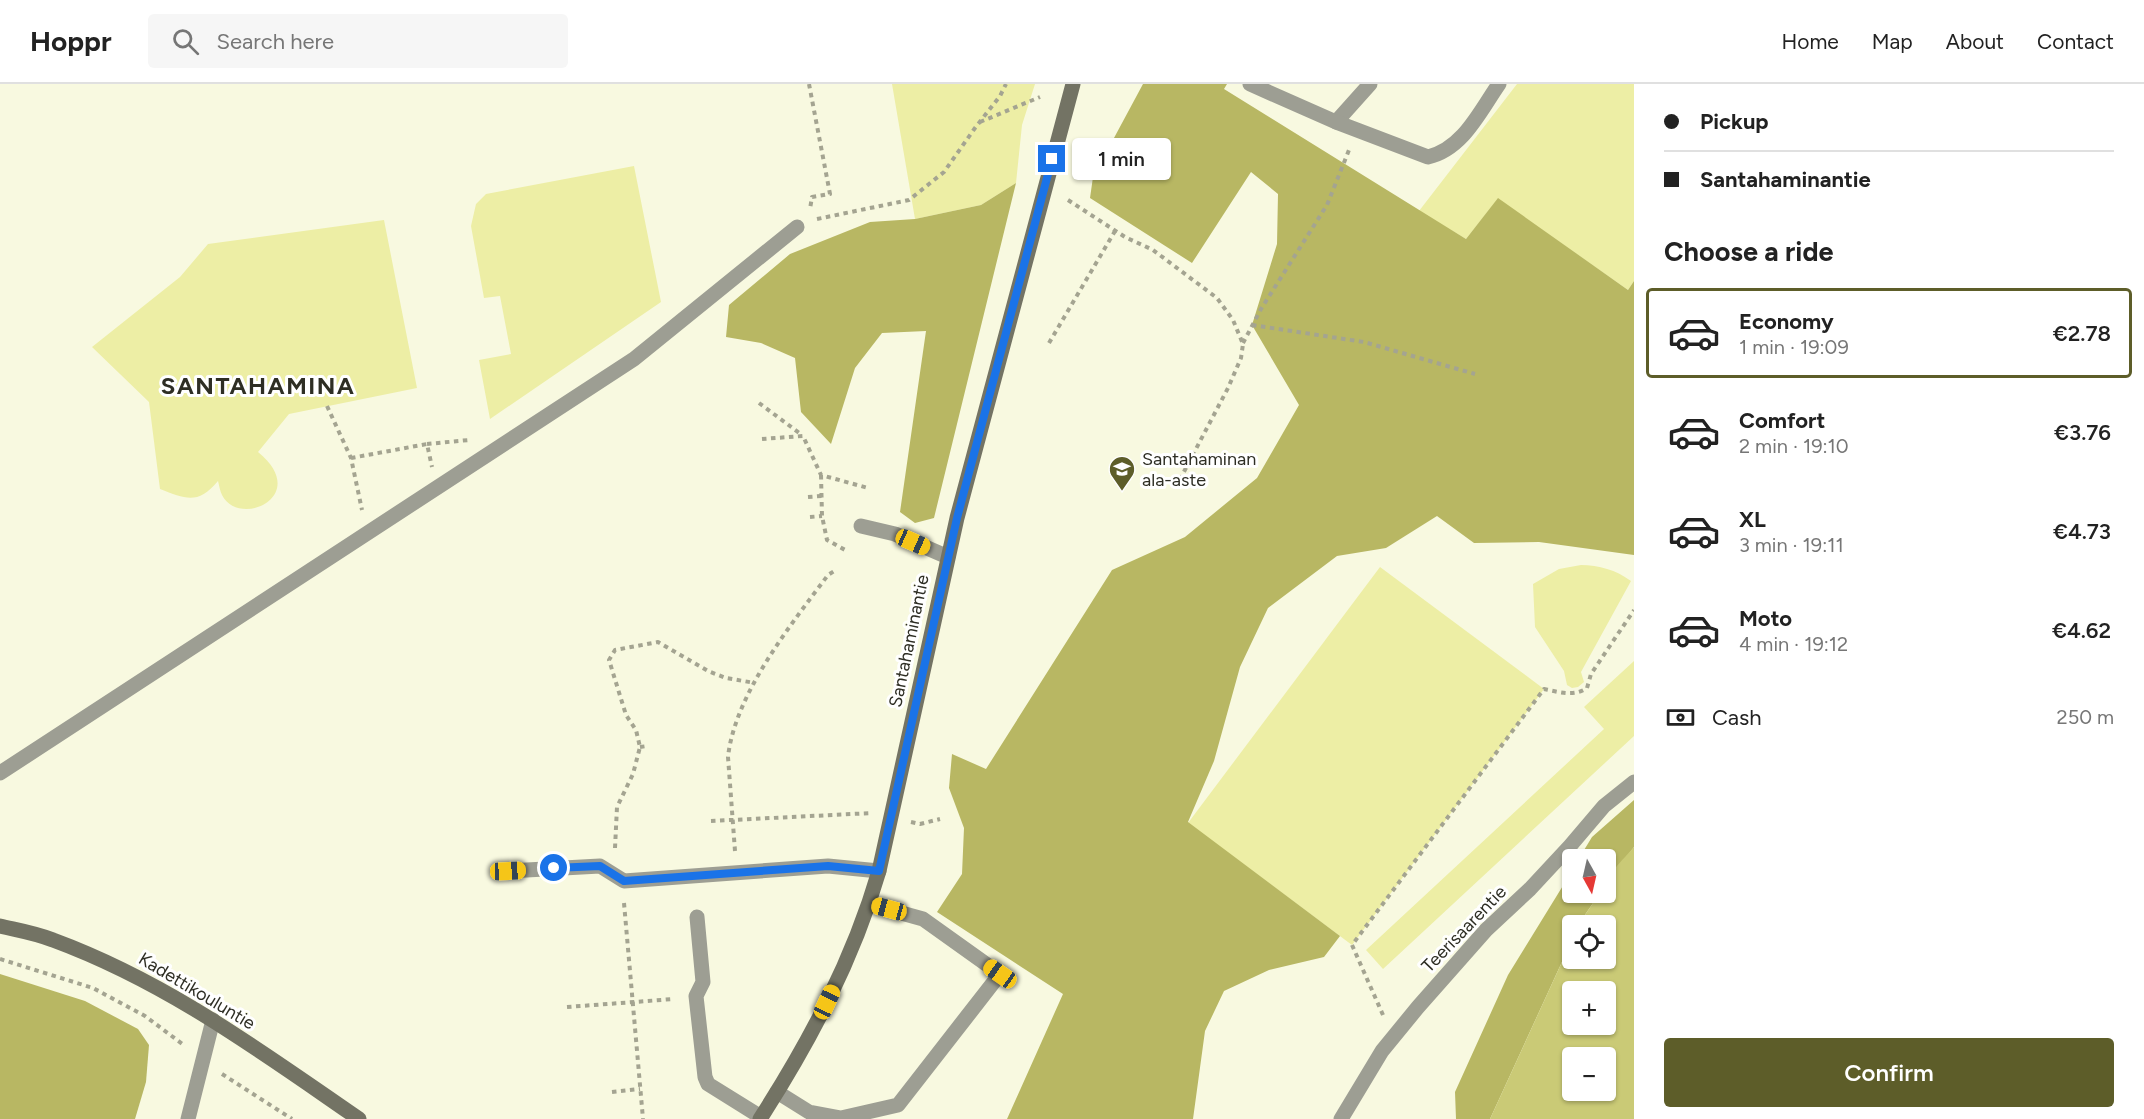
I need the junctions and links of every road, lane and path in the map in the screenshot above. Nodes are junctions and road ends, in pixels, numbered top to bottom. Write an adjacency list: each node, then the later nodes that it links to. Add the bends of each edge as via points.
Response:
1 (809, 84): 12 (path, via 830,194 812,197)
2 (1006, 84): 8 (path)
3 (1073, 84): 34 (main road, Santahaminantie)
4 (1370, 84): 9 (street)
5 (1499, 84): 10 (street, via 1456,144 1439,154 1428,157)
6 (1255, 85): 9 (street)
7 (1040, 97): 8 (path)
8 (979, 122): 12 (path, via 944,172 909,200)
9 (1336, 123): 10 (street)
10 (1359, 131): 14 (path, via 1328,205)
11 (1068, 200): 13 (path)
12 (802, 224): 26 (street, via 634,359)
13 (1115, 231): 15 (path); 16 (path, via 1152,250 1217,298 1233,320)
14 (1252, 325): 16 (path); 17 (path, via 1364,342)
15 (1049, 343)
16 (1243, 344): 24 (path, via 1228,388)
17 (1475, 374)
18 (759, 403): 20 (path)
19 (327, 406): 22 (path)
20 (803, 436): 21 (path); 23 (path)
21 (762, 439)
22 (351, 458): 26 (path, via 428,444); 32 (path)
23 (821, 475): 25 (path); 27 (path)
24 (1177, 485)
25 (868, 488)
26 (435, 489): 32 (street)
27 (822, 496): 28 (path); 29 (path)
28 (808, 497)
29 (822, 516): 30 (path); 33 (path, via 827,540)
30 (810, 517)
31 (861, 526): 34 (street, via 895,534)
32 (366, 534): 40 (street)
33 (847, 551)
34 (948, 557): 42 (main road, Santahaminantie)
35 (836, 570): 37 (path, via 828,575 788,629)
36 (1634, 610): 58 (path, via 1591,674 1587,688 1570,694 1544,689 1352,945)
37 (755, 683): 39 (path, via 708,671 658,642 615,650 609,660); 44 (path, via 730,742)
38 (647, 746): 39 (path)
39 (640, 747): 49 (path, via 633,774 617,807 615,843)
40 (0, 773)
41 (1634, 782): 58 (street, Teerisaarentie, via 1604,806 1530,889 1486,930)
42 (890, 818): 43 (path, via 920,824); 44 (path, via 871,812); 47 (main road, Santahaminantie)
43 (940, 819)
44 (733, 820): 45 (path); 48 (path)
45 (711, 821)
46 (508, 871): 49 (street, via 600,866)
47 (879, 871): 48 (street, via 828,866); 50 (main road, Santahaminantie)
48 (736, 873): 49 (street)
49 (620, 879): 55 (path)
50 (869, 904): 62 (main road, Santahaminantie, via 817,1023); 62 (street, via 922,920 1000,974 898,1105 841,1118 809,1112)
51 (698, 917): 54 (street, via 703,982)
52 (0, 926): 57 (main road, Kadettikouluntie, via 51,939 129,972)
53 (0, 959): 59 (path, via 93,988 146,1016)
54 (696, 996): 55 (path); 64 (street, via 708,1084)
55 (633, 1002): 56 (path); 60 (path)
56 (567, 1007)
57 (213, 1020): 59 (street); 66 (main road, Kadettikouluntie)
58 (1393, 1038): 68 (street, Teerisaarentie)
59 (203, 1062): 63 (street); 65 (path)
60 (640, 1089): 61 (path); 67 (path)
61 (612, 1092)
62 (777, 1092): 64 (main road, Santahaminantie)
63 (191, 1118)
64 (760, 1118)
65 (292, 1119)
66 (359, 1119)
67 (643, 1119)
68 (1341, 1119)

